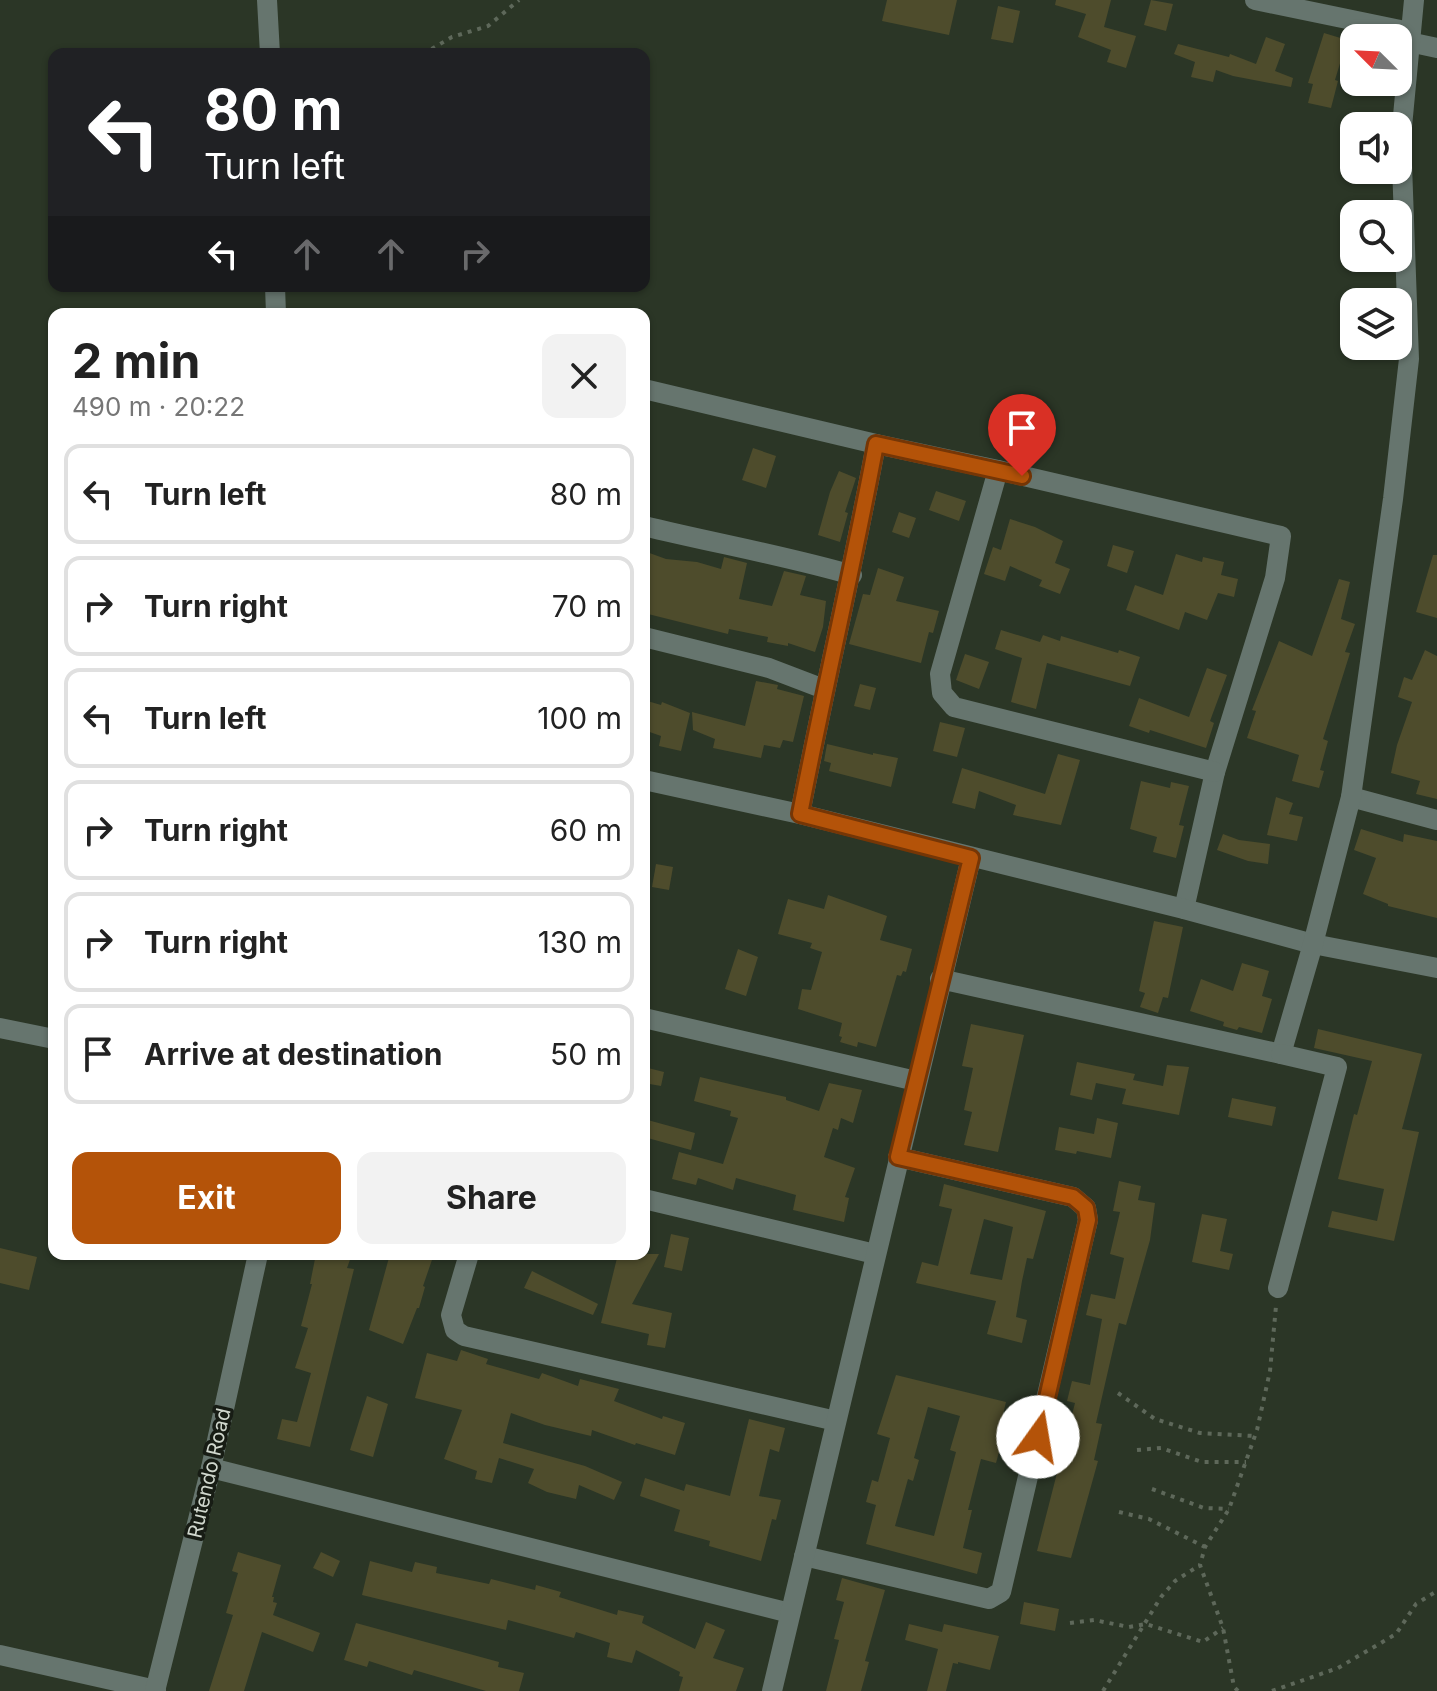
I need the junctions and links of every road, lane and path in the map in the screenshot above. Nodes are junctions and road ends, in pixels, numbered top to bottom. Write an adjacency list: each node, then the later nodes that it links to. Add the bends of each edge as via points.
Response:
1 (267, 0): 8 (street)
2 (519, 0): 9 (path, via 488,26)
3 (1255, 0): 5 (street)
4 (1414, 0): 6 (street)
5 (1355, 24)
6 (1411, 24)
7 (1412, 38): 10 (street)
8 (270, 48)
9 (433, 48)
10 (1437, 48)
11 (1404, 96): 21 (street, via 1401,137 1409,359)
12 (650, 390): 13 (street)
13 (876, 444): 14 (street); 16 (street)
14 (998, 470): 19 (street, via 940,674 942,693 954,707); 19 (street, via 1281,536 1275,578)
15 (650, 527): 16 (street)
16 (852, 575): 18 (street)
17 (650, 638): 18 (street, via 769,668)
18 (824, 689): 22 (street)
19 (1215, 772): 25 (street)
20 (650, 781): 22 (street)
21 (1351, 797): 23 (street); 26 (street)
22 (800, 814): 24 (street)
23 (1437, 820)
24 (971, 858): 25 (street); 28 (street)
25 (1184, 909): 26 (street)
26 (1313, 944): 27 (street); 32 (street)
27 (1437, 968)
28 (940, 979): 32 (street); 33 (street)
29 (650, 1019): 33 (street)
30 (0, 1028): 31 (street)
31 (48, 1038)
32 (1281, 1054): 39 (street, via 1337,1067)
33 (916, 1081): 34 (street)
34 (898, 1157): 36 (street); 50 (street, via 1073,1197 1086,1208 1088,1220 1001,1592 989,1599)
35 (650, 1200): 36 (street)
36 (875, 1254): 41 (street)
37 (257, 1260): 45 (street, Rutendo Road)
38 (467, 1260): 41 (street, via 451,1315 455,1330 464,1336)
39 (1278, 1288): 42 (path, via 1270,1371)
40 (1118, 1393): 42 (path, via 1155,1419 1200,1433)
41 (836, 1421): 50 (street)
42 (1254, 1436): 44 (path)
43 (1137, 1450): 44 (path, via 1161,1448 1202,1462)
44 (1246, 1462): 47 (path)
45 (211, 1468): 53 (street); 58 (street, Rutendo Road)
46 (1152, 1489): 47 (path, via 1204,1508)
47 (1229, 1509): 49 (path)
48 (1119, 1512): 49 (path, via 1149,1519)
49 (1205, 1547): 51 (path)
50 (804, 1556): 53 (street)
51 (1200, 1565): 55 (path, via 1175,1581); 56 (path)
52 (1437, 1591): 62 (path, via 1416,1604 1396,1634 1338,1668)
53 (790, 1613): 59 (street)
54 (1070, 1623): 55 (path)
55 (1146, 1624): 56 (path, via 1203,1642); 60 (path)
56 (1223, 1628): 61 (path)
57 (0, 1655): 58 (street)
58 (156, 1691)
59 (772, 1691)
60 (1103, 1691)
61 (1238, 1691)
62 (1272, 1691)

